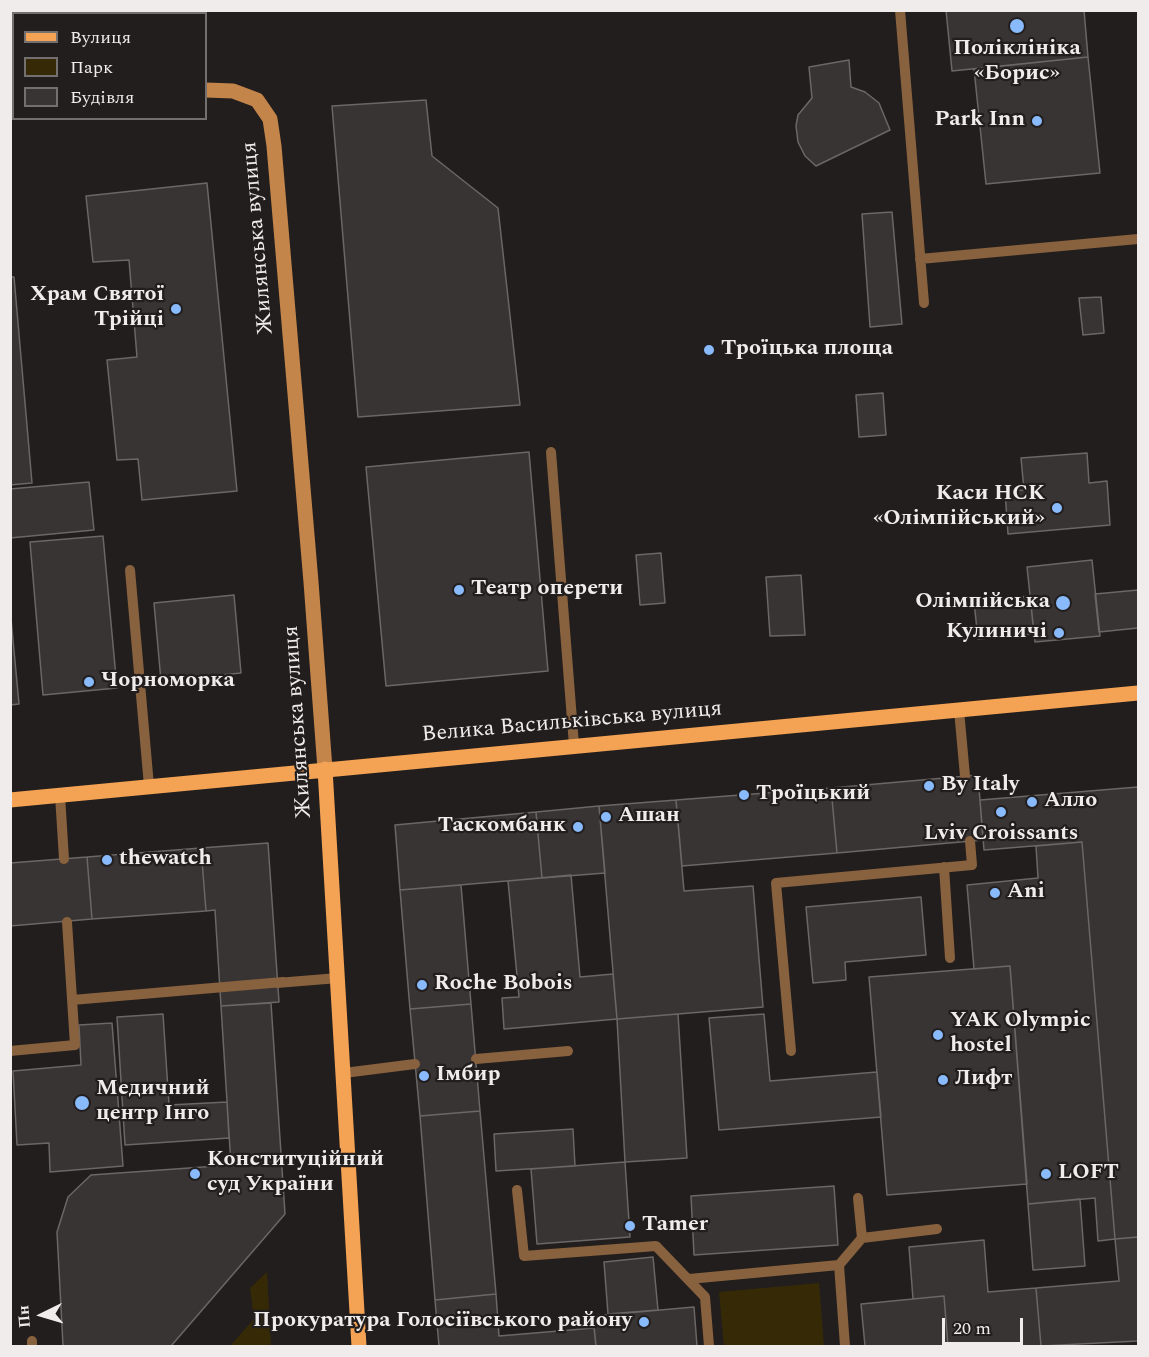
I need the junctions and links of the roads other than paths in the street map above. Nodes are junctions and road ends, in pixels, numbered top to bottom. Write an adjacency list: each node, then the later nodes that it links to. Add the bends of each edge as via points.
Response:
1 (900, 10): 4 (lane)
2 (207, 90): 11 (main road, Жилянська вулиця, via 233,91 257,100 270,119)
3 (1138, 239): 4 (lane)
4 (920, 259): 5 (lane)
5 (924, 303)
6 (550, 452): 10 (lane)
7 (130, 570): 13 (lane)
8 (1138, 693): 9 (main road, Велика Васильківська вулиця)
9 (959, 710): 10 (main road, Велика Васильківська вулиця); 12 (lane)
10 (574, 745): 11 (main road, Велика Васильківська вулиця)
11 (325, 770): 13 (main road, Велика Васильківська вулиця); 21 (main road, Жилянська вулиця)
12 (965, 776)
13 (148, 786): 14 (main road, Велика Васильківська вулиця)
14 (60, 795): 15 (main road, Велика Васильківська вулиця); 17 (lane)
15 (10, 800)
16 (970, 841): 18 (lane, via 972,865)
17 (64, 859)
18 (944, 867): 20 (lane); 25 (lane, via 776,883)
19 (67, 922): 22 (lane)
20 (950, 958)
21 (338, 978): 22 (lane); 28 (main road, Жилянська вулиця)
22 (72, 1000): 23 (lane, via 75,1045)
23 (10, 1051)
24 (568, 1051): 26 (lane)
25 (791, 1052)
26 (476, 1059)
27 (415, 1064): 28 (lane)
28 (344, 1073): 35 (main road, Жилянська вулиця)
29 (517, 1190): 34 (lane, via 524,1256 656,1246)
30 (858, 1198): 32 (lane)
31 (937, 1229): 32 (lane)
32 (862, 1238): 33 (lane)
33 (839, 1265): 34 (lane); 37 (lane)
34 (689, 1279): 36 (lane, via 705,1296)
35 (358, 1347)
36 (709, 1347)
37 (845, 1347)

